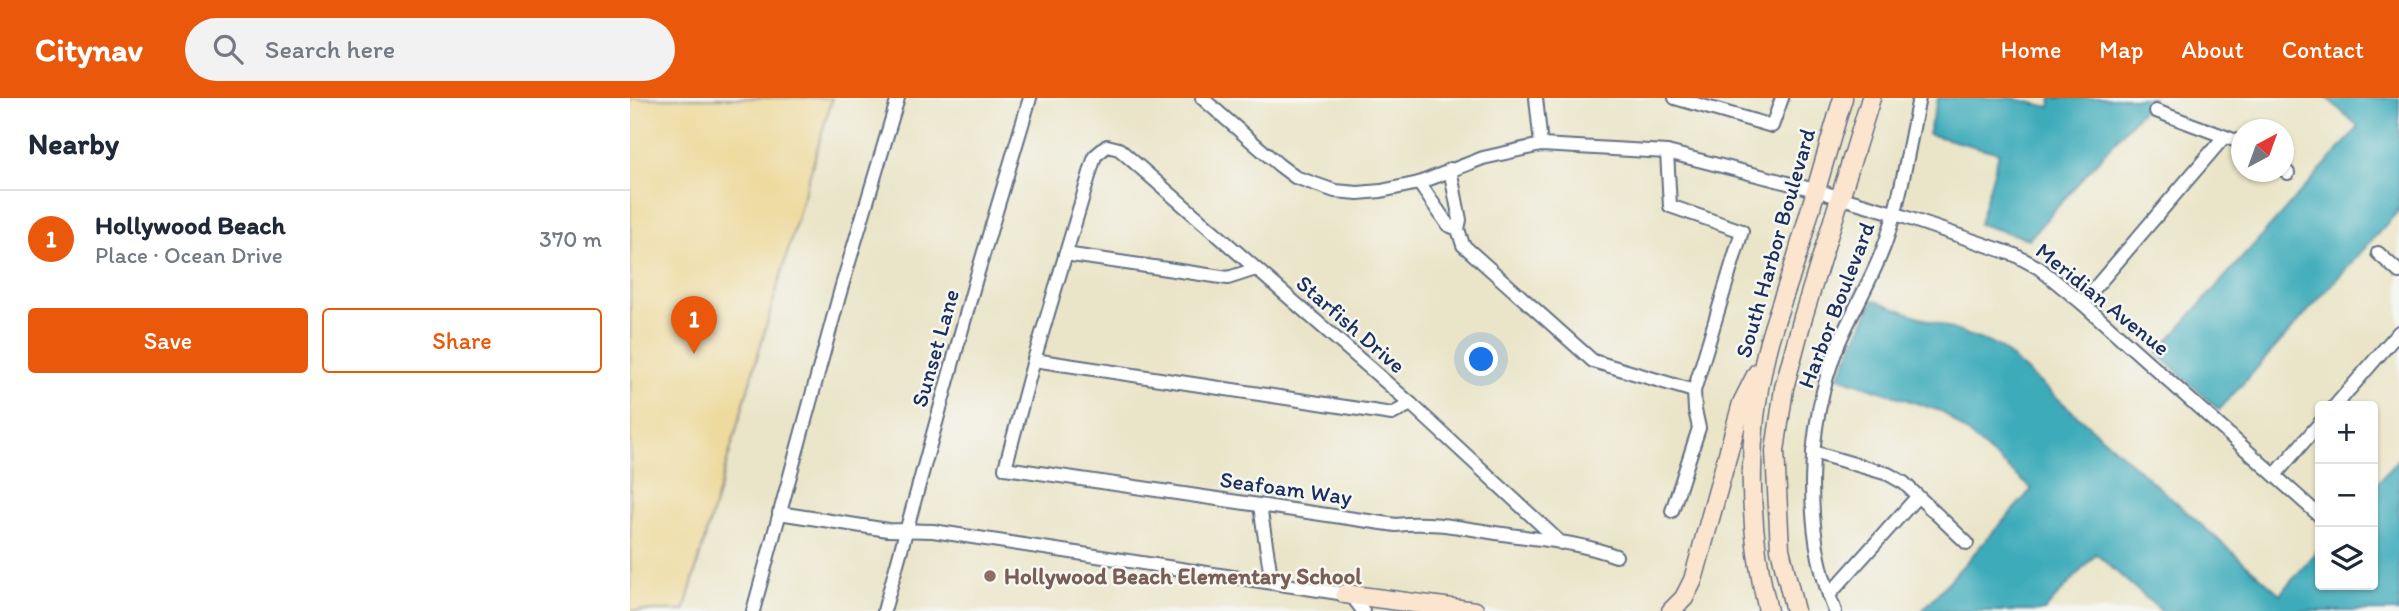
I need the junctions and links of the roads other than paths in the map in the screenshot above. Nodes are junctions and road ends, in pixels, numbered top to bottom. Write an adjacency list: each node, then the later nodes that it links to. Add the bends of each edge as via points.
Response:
1 (898, 98): 41 (street)
2 (1030, 98): 42 (street, Sunset Lane)
3 (1202, 98): 16 (street, Meridian Avenue, via 1279,166 1316,186 1358,193)
4 (1536, 98): 13 (street)
5 (1675, 98): 6 (street, via 1773,126)
6 (1782, 98)
7 (1843, 98): 17 (main road, South Harbor Boulevard)
8 (1871, 98): 18 (main road, South Harbor Boulevard)
9 (1920, 98): 20 (street, Harbor Boulevard)
10 (2157, 111): 11 (street)
11 (2224, 138): 12 (street); 27 (street)
12 (2231, 140)
13 (1541, 145): 14 (street, Meridian Avenue); 15 (street, Meridian Avenue)
14 (1667, 152): 17 (street, Meridian Avenue); 31 (street, via 1670,206 1742,231)
15 (1450, 169): 16 (street, Meridian Avenue); 19 (street)
16 (1419, 183): 21 (street)
17 (1815, 190): 18 (street, Meridian Avenue); 29 (main road, South Harbor Boulevard)
18 (1841, 198): 20 (street, Meridian Avenue); 49 (main road, South Harbor Boulevard, via 1787,376 1775,451 1780,549)
19 (1458, 209): 21 (street); 22 (street)
20 (1893, 213): 27 (street, Meridian Avenue, via 2015,255); 35 (street, Harbor Boulevard, via 1887,239 1829,372)
21 (1442, 215): 22 (street, via 1448,225)
22 (1458, 229): 31 (street, via 1463,245 1593,361)
23 (2378, 253): 26 (street)
24 (1065, 254): 25 (street, via 1228,278); 25 (street, Starfish Drive, via 1095,156 1107,146 1119,149); 30 (street)
25 (1256, 269): 33 (street, Starfish Drive)
26 (2399, 272)
27 (2082, 303): 36 (street, Meridian Avenue)
28 (2399, 332): 32 (street)
29 (1765, 357): 54 (main road, via 1742,403 1693,580); 55 (main road, South Harbor Boulevard, via 1752,493 1760,577)
30 (1034, 360): 33 (street, via 1392,414); 38 (street, Seafoam Way, via 1005,468)
31 (1695, 391): 39 (street, via 1699,428)
32 (2339, 401)
33 (1411, 404): 43 (street, Starfish Drive)
34 (2315, 429): 36 (street)
35 (1813, 452): 37 (street, via 1888,474); 48 (street, Harbor Boulevard, via 1813,505)
36 (2275, 475): 40 (street, Meridian Avenue)
37 (1917, 497): 44 (street); 48 (street)
38 (1260, 506): 43 (street, Seafoam Way); 46 (street)
39 (1672, 511)
40 (2315, 511)
41 (779, 513): 42 (street); 50 (street)
42 (906, 529): 46 (street); 51 (street, Sunset Lane)
43 (1561, 542): 45 (street, Seafoam Way)
44 (1967, 543)
45 (1616, 556)
46 (1272, 583): 47 (street)
47 (1345, 594): 52 (street); 53 (main road)
48 (1829, 595): 56 (street, Harbor Boulevard)
49 (1794, 607): 55 (main road)
50 (753, 611)
51 (884, 611)
52 (1363, 611)
53 (1475, 611)
54 (1671, 611)
55 (1770, 611)
56 (1835, 611)

